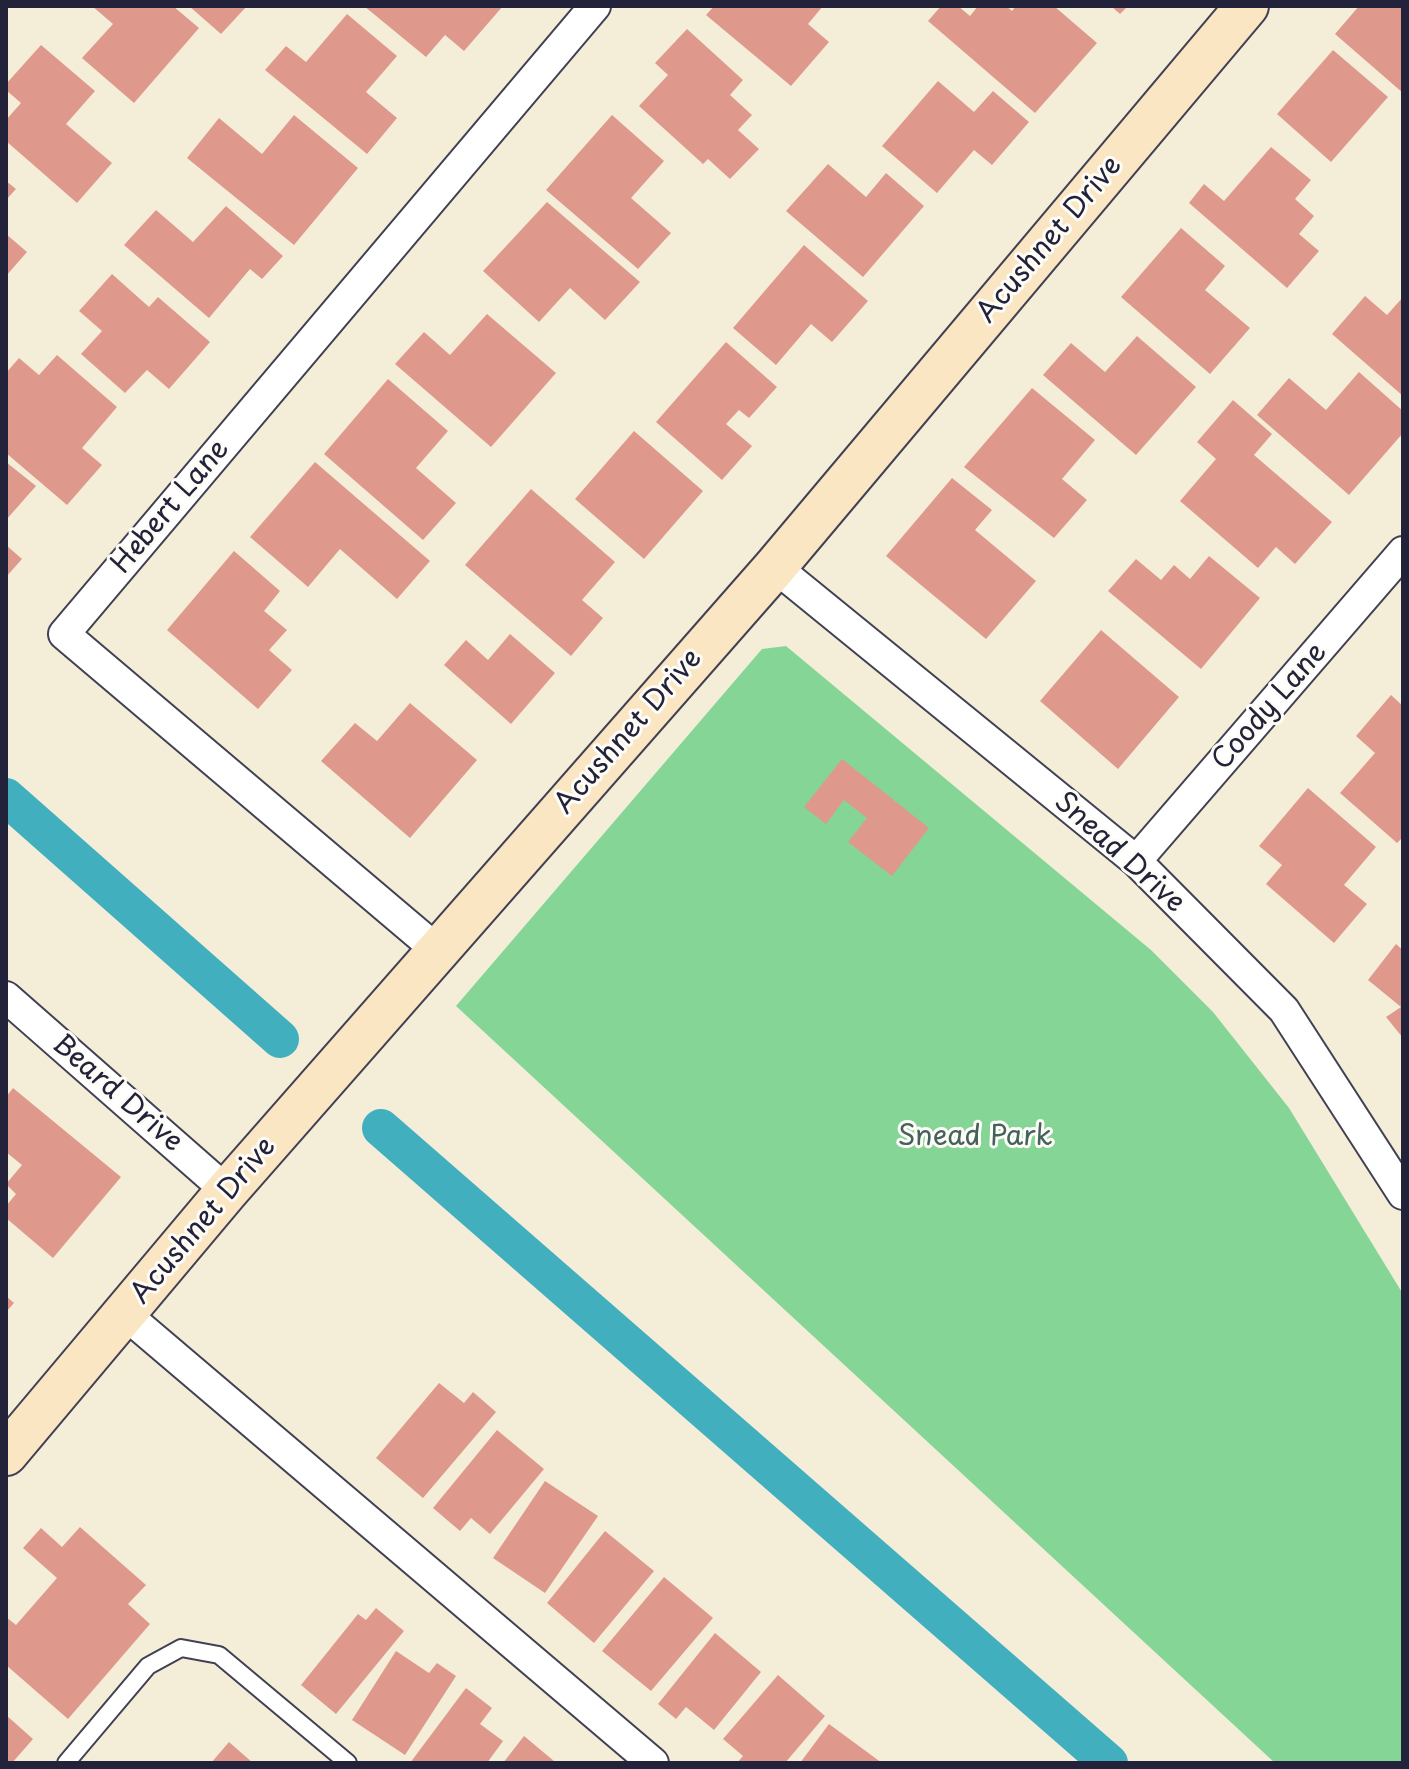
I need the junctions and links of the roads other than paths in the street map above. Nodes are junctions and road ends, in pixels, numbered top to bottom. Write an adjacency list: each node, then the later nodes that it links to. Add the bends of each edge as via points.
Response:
1 (595, 6): 6 (street, Hebert Lane, via 64,634)
2 (1247, 6): 4 (street, Acushnet Drive)
3 (1403, 552): 5 (street, Coody Lane)
4 (775, 567): 5 (street, Snead Drive); 6 (street, Acushnet Drive)
5 (1136, 861): 9 (street, Snead Drive, via 1284,1010)
6 (437, 950): 8 (street, Acushnet Drive)
7 (6, 997): 8 (street, Beard Drive)
8 (227, 1191): 10 (street, Acushnet Drive)
9 (1403, 1194)
10 (125, 1314): 11 (street, Acushnet Drive); 14 (street)
11 (6, 1454)
12 (66, 1763): 13 (lane, via 148,1666 181,1648 219,1655)
13 (348, 1763)
14 (653, 1763)

